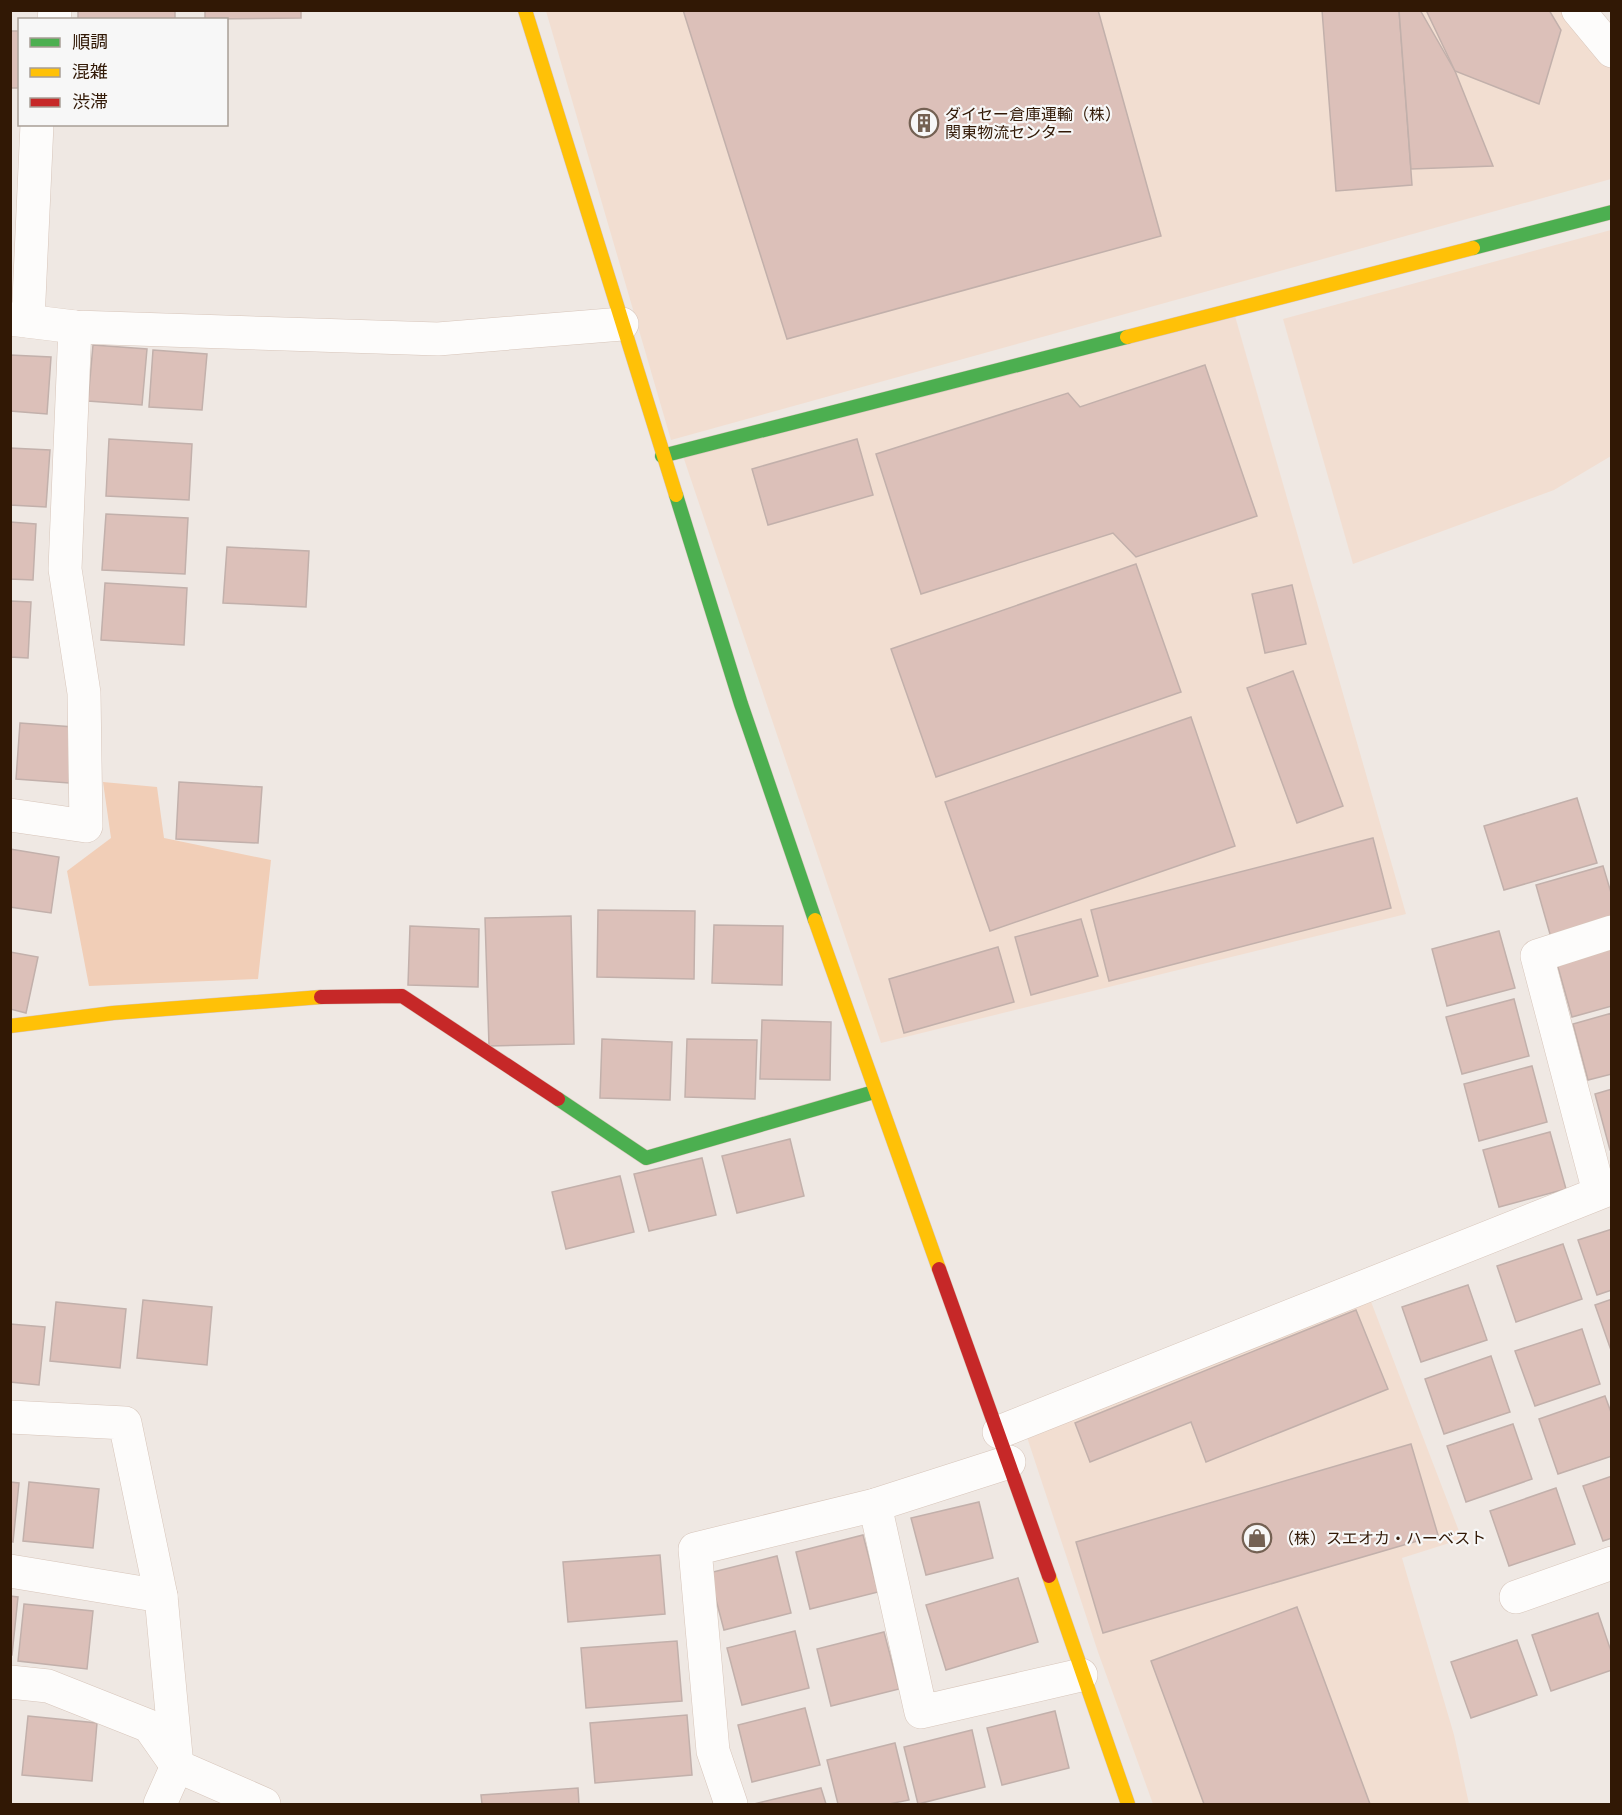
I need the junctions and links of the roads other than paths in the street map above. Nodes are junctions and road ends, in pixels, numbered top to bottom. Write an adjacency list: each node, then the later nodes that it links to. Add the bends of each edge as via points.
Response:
1 (525, 10): 7 (street)
2 (1578, 10): 3 (street)
3 (1611, 51)
4 (38, 126): 6 (street)
5 (1611, 212): 9 (street)
6 (19, 320): 8 (street)
7 (622, 324): 8 (street, via 438,339); 9 (street)
8 (75, 327): 10 (street, via 65,569 84,693 86,826)
9 (662, 456): 13 (street, via 741,704)
10 (10, 815)
11 (1611, 932): 14 (street, via 1537,956)
12 (10, 1026): 13 (street, via 113,1012 288,998 402,996 646,1158)
13 (874, 1092): 16 (street)
14 (1605, 1190): 16 (street)
15 (10, 1417): 21 (street, via 125,1423)
16 (999, 1432): 17 (street)
17 (1009, 1462): 18 (street); 23 (street)
18 (875, 1505): 23 (street, via 921,1712); 28 (street, via 695,1549 713,1751)
19 (1611, 1563): 22 (street)
20 (10, 1571): 21 (street)
21 (161, 1596): 25 (street)
22 (1516, 1597)
23 (1082, 1675): 29 (street)
24 (10, 1682): 25 (street, via 48,1686 149,1726)
25 (177, 1766): 26 (street); 27 (street)
26 (160, 1804)
27 (264, 1804)
28 (731, 1804)
29 (1128, 1804)

